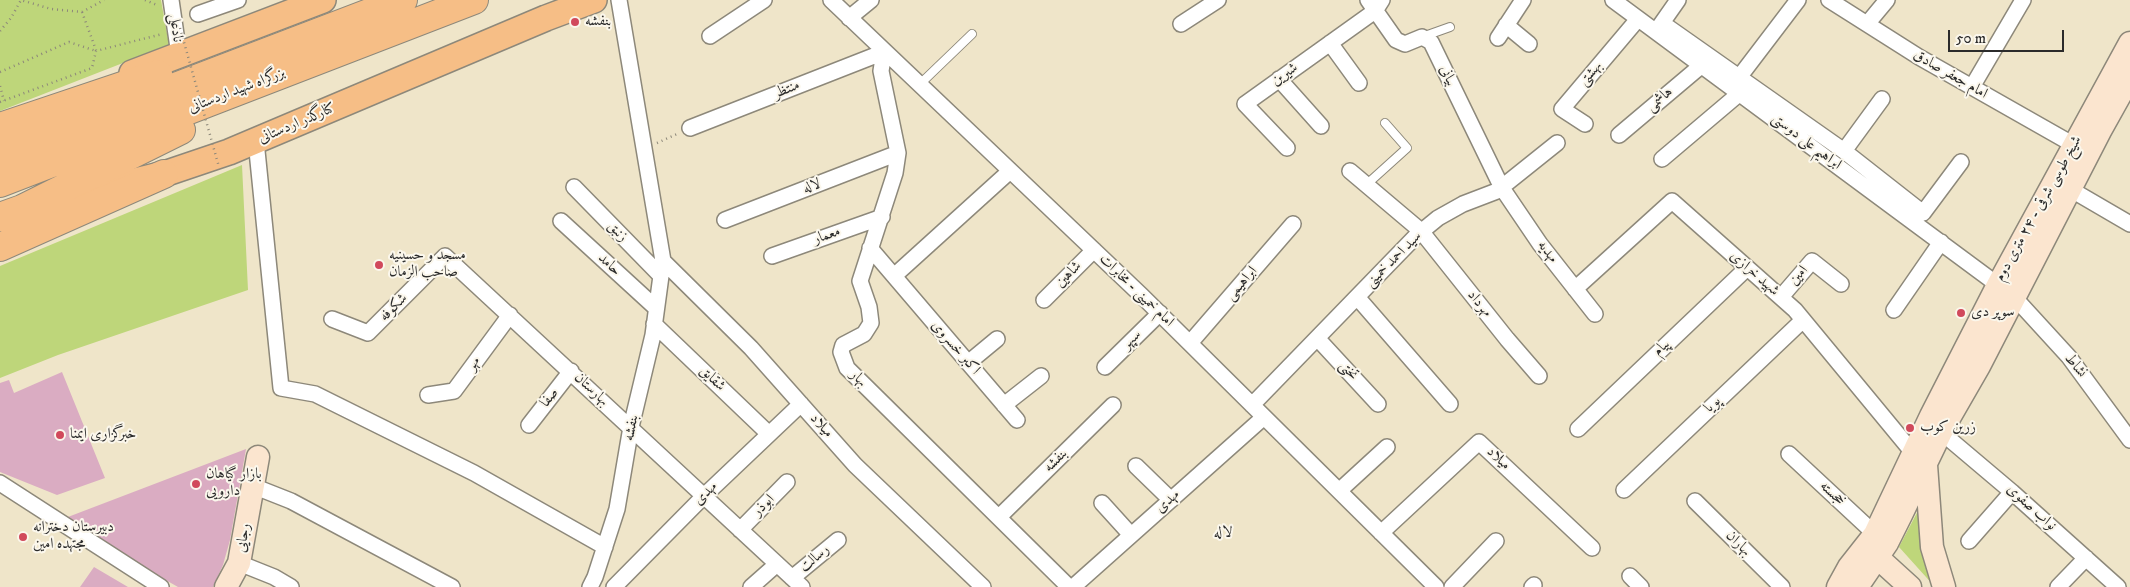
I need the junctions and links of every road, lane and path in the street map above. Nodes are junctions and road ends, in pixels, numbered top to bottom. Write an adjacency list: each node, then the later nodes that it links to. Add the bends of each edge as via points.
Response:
1 (104, 0): 24 (path)
2 (145, 0): 3 (path, via 159,6)
3 (157, 0)
4 (171, 0): 46 (street, نادعلی)
5 (238, 0): 25 (street)
6 (323, 0): 46 (main road)
7 (367, 0): 58 (highway, via 144,79)
8 (403, 0): 71 (highway, بزرگراه شهید اردستانی)
9 (474, 0): 45 (highway, بزرگراه شهید اردستانی)
10 (594, 0): 64 (main road, کنارگذر اردستانی)
11 (619, 0): 67 (street, بنفشه)
12 (764, 0): 37 (street)
13 (831, 0): 26 (street, امام خمینی - مخابرات)
14 (871, 0): 26 (street)
15 (1218, 0): 28 (street)
16 (1522, 0): 30 (street)
17 (1613, 0): 27 (street, ابراهیم علی دوستی)
18 (1678, 0): 32 (street)
19 (1798, 0): 54 (street)
20 (1829, 0): 29 (street, امام جعفر صادق)
21 (1887, 0): 29 (street)
22 (2023, 0): 55 (street)
23 (1375, 4): 38 (street, via 1396,40 1405,44); 40 (street, شیرین)
24 (82, 12): 34 (path, via 51,10 21,0); 43 (path)
25 (198, 14)
26 (849, 18): 44 (street, امام خمینی - مخابرات)
27 (1638, 18): 32 (street, ابراهیم علی دوستی); 60 (street, بهشتی, via 1562,109)
28 (1181, 24)
29 (1867, 24): 55 (street, امام جعفر صادق)
30 (1506, 25): 39 (street); 42 (street)
31 (1450, 27): 38 (lane)
32 (1659, 27): 47 (street, ابراهیم علی دوستی); 54 (street)
33 (180, 28): 74 (path, bridge)
34 (0, 30)
35 (164, 33): 43 (path)
36 (972, 34): 52 (lane)
37 (710, 36)
38 (1422, 37): 81 (street, بیانی, via 1431,42)
39 (1498, 38)
40 (1330, 43): 50 (street, شیرین); 51 (street)
41 (2130, 43): 66 (main road, شیخ طوسی شرقی - ۲۴ متری دوم)
42 (1529, 44)
43 (96, 52): 48 (path, via 69,42); 58 (path, via 92,68)
44 (884, 52): 52 (street, امام خمینی - مخابرات); 62 (street, منتظر); 70 (street, بهار, via 881,71)
45 (333, 54): 78 (highway, بزرگراه شهید اردستانی); 83 (highway)
46 (180, 55): 58 (main road)
47 (1702, 65): 54 (street, ابراهیم علی دوستی); 63 (street, هاشمی)
48 (0, 72)
49 (2130, 77): 82 (main road, شیخ طوسی شرقی - ۲۴ متری دوم)
50 (1279, 80): 61 (street); 68 (street, شیرین, via 1245,104)
51 (1360, 83)
52 (919, 85): 75 (street, امام خمینی - مخابرات)
53 (0, 86): 58 (path)
54 (1737, 86): 69 (street); 72 (street); 90 (street, ابراهیم علی دوستی)
55 (1972, 87): 66 (street, امام جعفر صادق)
56 (1882, 99): 69 (street)
57 (0, 102): 58 (path)
58 (1, 117)
59 (1385, 122): 79 (lane, via 1407,148)
60 (1585, 124)
61 (1321, 126)
62 (690, 128): 67 (path)
63 (1619, 135)
64 (256, 141): 77 (main road, کنارگذر اردستانی); 159 (street, via 280,388 315,394 474,473)
65 (1557, 143): 81 (street, سید احمد خمینی)
66 (2074, 145): 102 (main road, شیخ طوسی شرقی - ۲۴ متری دوم)
67 (644, 148): 96 (street, بنفشه)
68 (1287, 148)
69 (1844, 151): 73 (street, via 1923,213)
70 (898, 153): 84 (street, بهار); 85 (street, لاله)
71 (0, 154)
72 (1662, 159)
73 (1961, 162)
74 (219, 167)
75 (1010, 171): 93 (street, امام خمینی - مخابرات); 99 (street)
76 (1350, 171): 79 (street, مهرداد)
77 (164, 174): 83 (main road); 91 (highway, کنارگذر اردستانی)
78 (0, 182)
79 (1366, 185): 89 (street, مهرداد)
80 (574, 187): 98 (street, زنبق)
81 (1502, 188): 89 (street, سید احمد خمینی, via 1463,204); 101 (street, مهدیه)
82 (2070, 189): 88 (street); 102 (main road, شیخ طوسی شرقی - ۲۴ متری دوم)
83 (11, 213)
84 (882, 217): 92 (street, بهار); 95 (street, معمار)
85 (725, 220)
86 (561, 221): 106 (street, حامد)
87 (1293, 224): 116 (street, ابراهیمی)
88 (2130, 224)
89 (1421, 231): 103 (street, سید احمد خمینی); 121 (street, مهرداد)
90 (1941, 242): 102 (street, ابراهیم علی دوستی); 107 (street)
91 (0, 247)
92 (870, 248): 99 (street, اکبر خسروی); 152 (street, بهار, via 860,282 871,323 864,334 843,345 841,352 847,368)
93 (1094, 250): 105 (street, شاهین); 108 (street, امام خمینی - مخابرات)
94 (446, 256): 110 (street, بهارستان); 111 (street, شکوفه, via 368,333)
95 (772, 256)
96 (663, 261): 98 (street, بنفشه); 123 (street, میلاد)
97 (1747, 268): 101 (street, شهید خرازی, via 1672,201); 104 (street, شهید خرازی); 133 (street, پیام)
98 (661, 276): 106 (street, بنفشه)
99 (894, 276): 117 (street, اکبر خسروی)
100 (1842, 284): 104 (street, امین, via 1812,260)
101 (1575, 289): 109 (street, مهدیه)
102 (2006, 291): 134 (main road, شیخ طوسی شرقی - ۲۴ متری دوم, via 1979,366); 136 (street, نشاط, via 2069,357); 140 (main road, شیخ طوسی شرقی - ۲۴ متری دوم)
103 (1357, 297): 114 (street, سید احمد خمینی); 125 (street)
104 (1781, 298): 112 (street, شهید خرازی)
105 (1044, 300)
106 (656, 308): 113 (street, بنفشه)
107 (1894, 310)
108 (1160, 313): 116 (street, امام خمینی - مخابرات); 118 (street, سپهر)
109 (1595, 314)
110 (510, 315): 119 (street, بهارستان); 122 (street, مهر, via 454,391)
111 (332, 319)
112 (1803, 320): 140 (street, شهید خرازی); 145 (street, پویا)
113 (654, 324): 132 (street, بنفشه); 135 (street, شقایق)
114 (1317, 338): 124 (street, تختی); 128 (street, سید احمد خمینی)
115 (998, 339): 117 (street)
116 (1190, 343): 128 (street, امام خمینی - مخابرات)
117 (968, 363): 126 (street, اکبر خسروی)
118 (1105, 366)
119 (571, 371): 131 (street, صفا); 132 (street, بهارستان)
120 (1041, 376): 126 (street)
121 (1539, 376)
122 (428, 396)
123 (802, 404): 135 (street, مهدی); 175 (street, میلاد, via 856,465)
124 (1378, 404)
125 (1450, 404)
126 (1004, 405): 130 (street, اکبر خسروی)
127 (1113, 405): 152 (street, بنفشه)
128 (1252, 405): 129 (street, امام خمینی - مخابرات)
129 (1264, 418): 146 (street, امام خمینی - مخابرات); 149 (street, مهدی)
130 (1017, 420)
131 (529, 425)
132 (631, 427): 148 (street, بهارستان); 159 (street, بنفشه, via 617,509)
133 (1578, 429)
134 (1941, 432): 140 (main road, شیخ طوسی شرقی - ۲۴ متری دوم); 147 (street, نواب صفوی)
135 (770, 434): 148 (street, مهدی)
136 (2130, 440)
137 (1387, 447): 146 (street)
138 (1789, 454): 160 (street, خجسته)
139 (258, 456): 144 (main road, رجایی)
140 (1920, 458): 160 (main road, شیخ طوسی شرقی - ۲۴ متری دوم, via 1902,516); 183 (main road, via 1932,547)
141 (1136, 466): 149 (street)
142 (787, 482): 153 (street, ابوذر)
143 (0, 483): 169 (street)
144 (252, 486): 163 (main road, رجایی); 172 (street, via 291,501)
145 (1624, 490)
146 (1339, 491): 154 (street, امام خمینی - مخابرات)
147 (2012, 492): 158 (street); 162 (street, نواب صفوی)
148 (704, 496): 153 (street, بهارستان); 173 (street, مهدی)
149 (1171, 500): 155 (street, مهدی)
150 (1694, 501): 180 (street, بهاران)
151 (1102, 503): 155 (street)
152 (999, 517): 176 (street, بهار)
153 (740, 530): 164 (street, بهارستان)
154 (1382, 533): 161 (street, میلاد, via 1479,442); 177 (street, امام خمینی - مخابرات)
155 (1131, 535): 176 (street, مهدی)
156 (838, 540): 167 (street, رسالت)
157 (1496, 541): 178 (street)
158 (1969, 541)
159 (605, 547): 168 (street, بنفشه)
160 (1872, 547): 166 (main road, شیخ طوسی شرقی - ۲۴ متری دوم); 182 (main road)
161 (1592, 548)
162 (2086, 558): 184 (street); 185 (street, نواب صفوی)
163 (239, 563): 170 (main road, رجایی); 171 (street)
164 (777, 564): 167 (street, بهارستان); 174 (street)
165 (1630, 576): 179 (street)
166 (1860, 580): 181 (main road, شیخ طوسی شرقی - ۲۴ متری دوم)
167 (797, 583)
168 (597, 584)
169 (161, 587)
170 (226, 587)
171 (291, 587)
172 (452, 587)
173 (614, 587)
174 (751, 587)
175 (982, 587)
176 (1071, 587)
177 (1436, 587)
178 (1452, 587)
179 (1641, 587)
180 (1782, 587)
181 (1838, 587)
182 (1910, 587)
183 (1944, 587)
184 (2058, 587)
185 (2118, 587)

